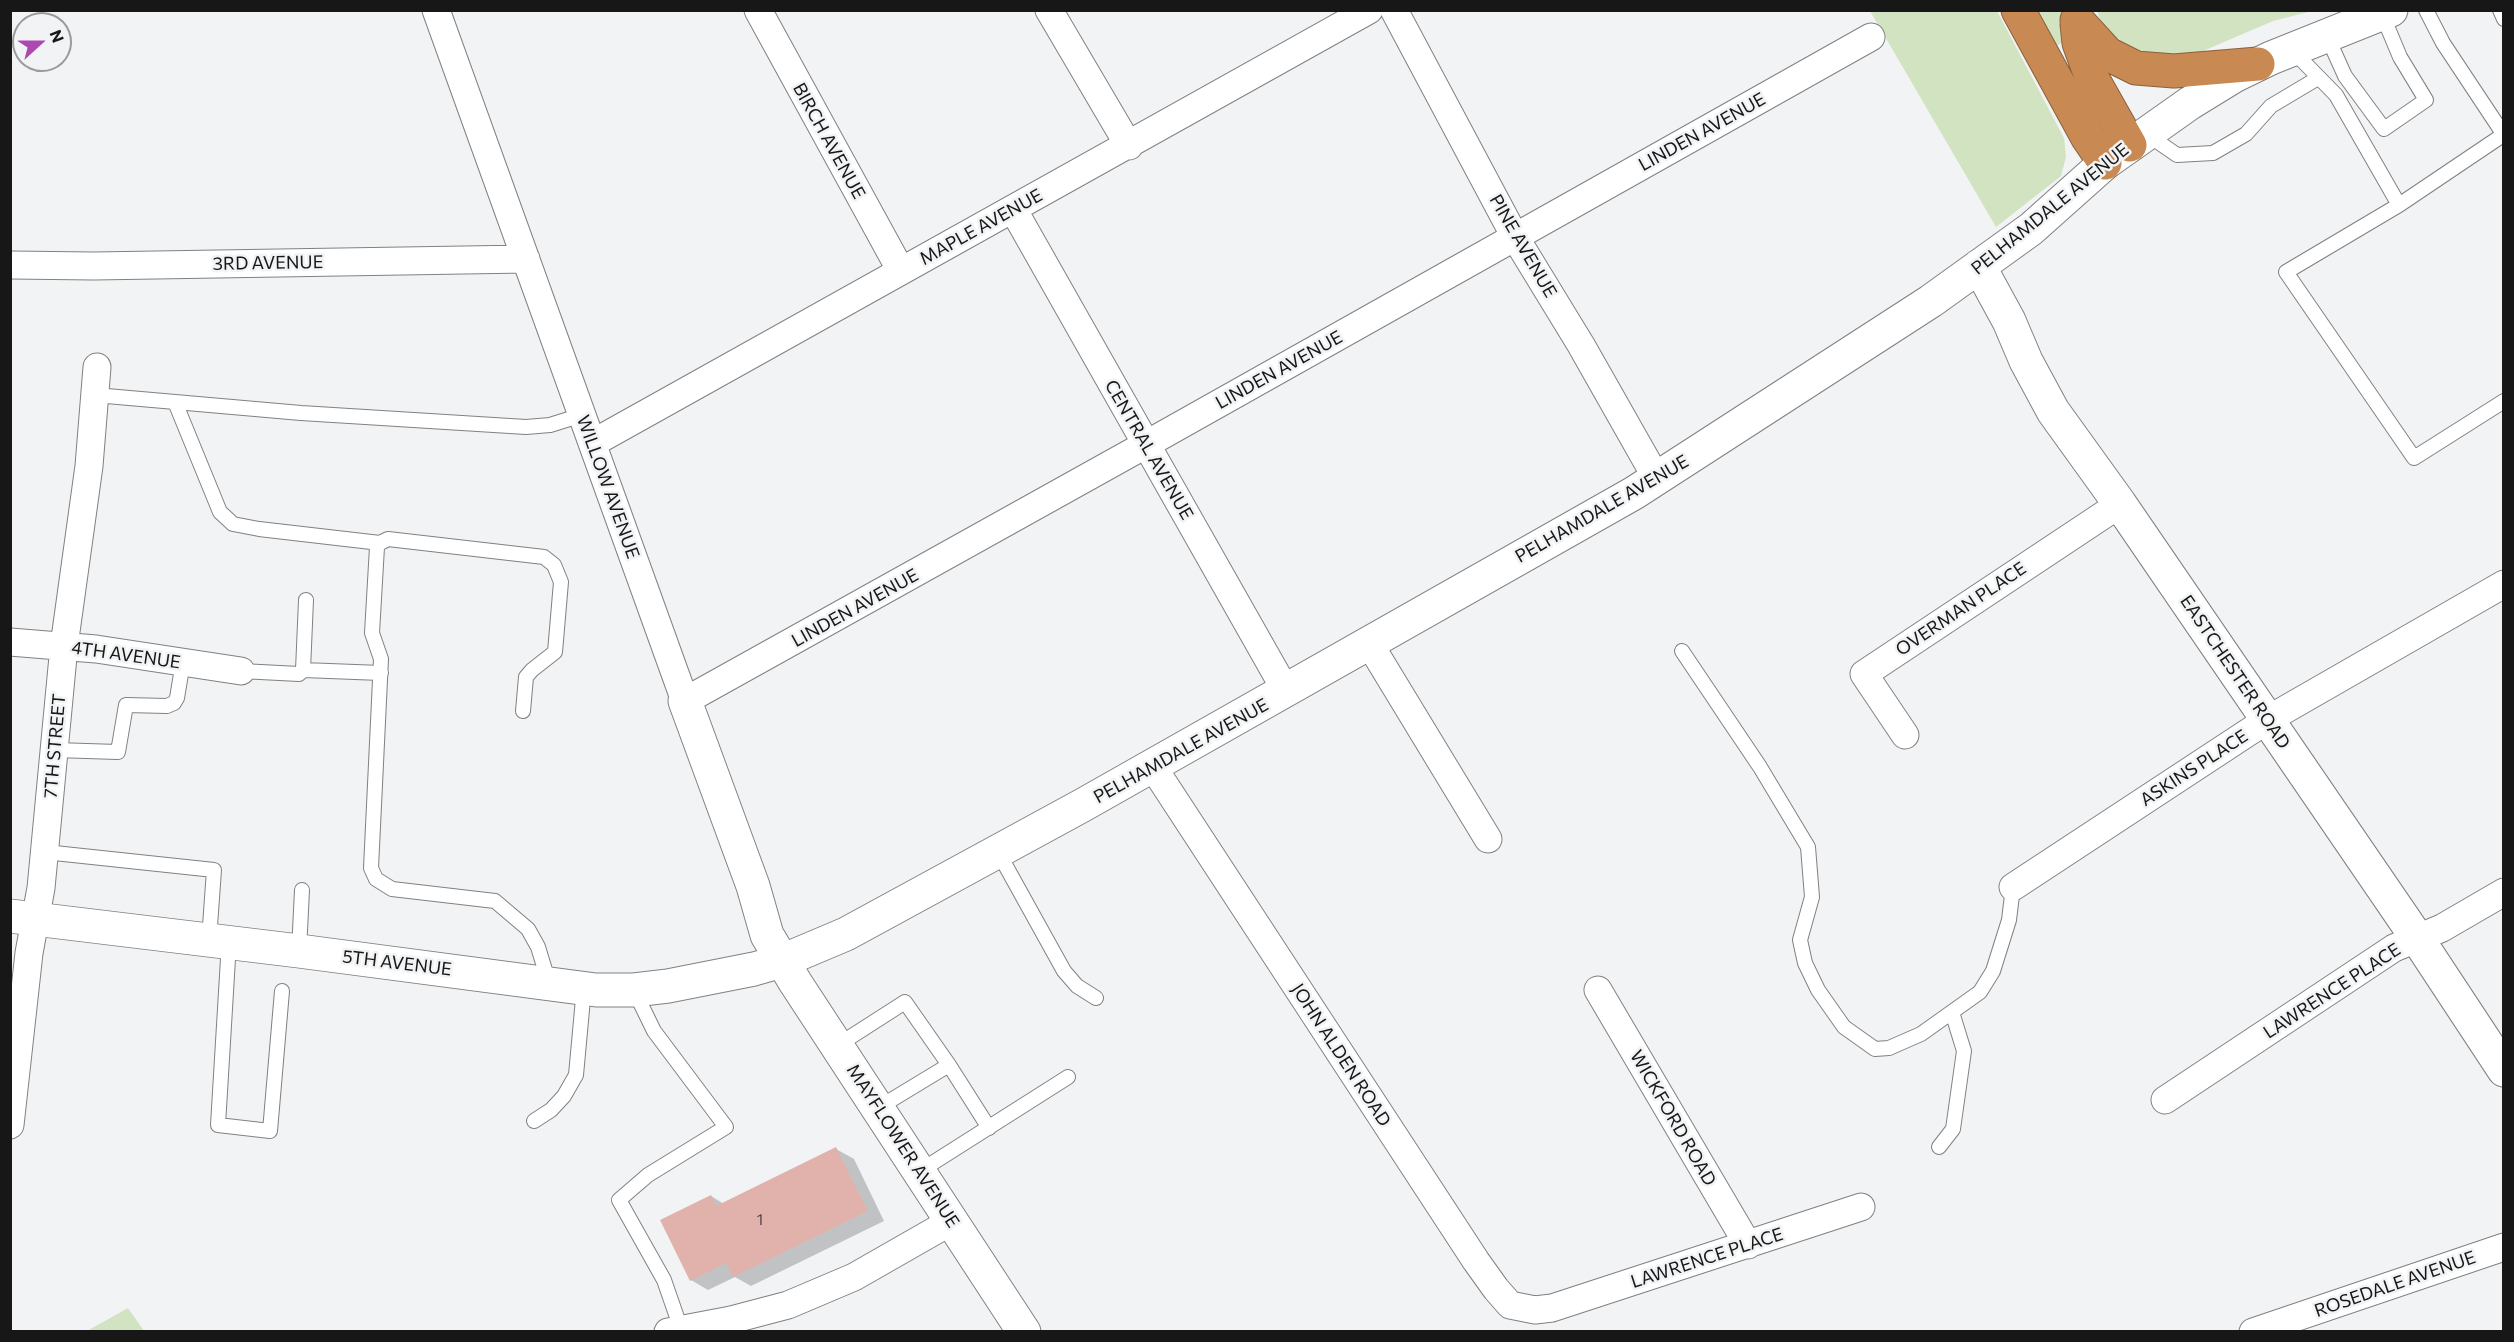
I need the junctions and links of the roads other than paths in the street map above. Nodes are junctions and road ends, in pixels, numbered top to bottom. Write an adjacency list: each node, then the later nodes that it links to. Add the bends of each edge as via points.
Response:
1 (436, 10): 24 (street, WILLOW AVENUE)
2 (758, 10): 27 (street, BIRCH AVENUE)
3 (1049, 10): 19 (street)
4 (1369, 10): 11 (street, MAPLE AVENUE)
5 (1394, 10): 23 (street, PINE AVENUE)
6 (2018, 10): 20 (highway, via 2082,127)
7 (2426, 10): 18 (lane)
8 (2500, 10): 12 (lane)
9 (2386, 12): 13 (street, PELHAMDALE AVENUE); 13 (lane, via 2400,57 2426,100 2384,129 2346,76)
10 (2076, 15): 16 (highway, via 2108,54 2136,68 2174,71); 20 (highway, via 2084,59)
11 (1335, 18): 19 (street, MAPLE AVENUE)
12 (2504, 19)
13 (2327, 36): 15 (street, PELHAMDALE AVENUE)
14 (1871, 37): 23 (street, LINDEN AVENUE)
15 (2292, 50): 16 (street, PELHAMDALE AVENUE); 17 (lane)
16 (2258, 64): 20 (street, PELHAMDALE AVENUE, via 2190,103)
17 (2319, 78): 20 (lane, via 2271,106 2246,134 2213,153 2177,155); 21 (lane, via 2340,103)
18 (2503, 135): 21 (lane)
19 (1129, 146): 22 (street, MAPLE AVENUE)
20 (2127, 147): 26 (street, PELHAMDALE AVENUE, via 2031,229)
21 (2399, 205): 30 (lane, via 2286,272 2414,458)
22 (1013, 208): 27 (street, MAPLE AVENUE); 34 (street, CENTRAL AVENUE)
23 (1515, 237): 34 (street, LINDEN AVENUE); 35 (street, PINE AVENUE)
24 (526, 259): 25 (street, 3RD AVENUE); 32 (street, WILLOW AVENUE)
25 (10, 265)
26 (1979, 267): 35 (street, PELHAMDALE AVENUE); 36 (street, EASTCHESTER ROAD, via 2053,411)
27 (901, 271): 33 (street, MAPLE AVENUE)
28 (98, 366): 29 (street, 7TH STREET)
29 (95, 395): 31 (lane); 42 (street, 7TH STREET)
30 (2504, 401)
31 (175, 402): 32 (lane, via 526,427 550,425); 37 (lane, via 220,512 233,524)
32 (582, 415): 33 (street, WILLOW AVENUE)
33 (593, 443): 49 (street, WILLOW AVENUE)
34 (1145, 446): 48 (street, CENTRAL AVENUE); 49 (street, LINDEN AVENUE)
35 (1657, 479): 41 (street, PELHAMDALE AVENUE)
36 (2120, 504): 51 (street, EASTCHESTER ROAD); 52 (street, OVERMAN PLACE, via 1864,674)
37 (380, 543): 47 (lane, via 372,633); 50 (lane, via 388,539 544,557 554,565 561,582 555,652 526,677)
38 (2504, 584): 51 (street, ASKINS PLACE)
39 (306, 600): 45 (lane)
40 (10, 642): 42 (street, 4TH AVENUE)
41 (1369, 643): 48 (street, PELHAMDALE AVENUE); 55 (street)
42 (64, 646): 44 (street, 4TH AVENUE); 53 (street, 7TH STREET)
43 (1682, 651): 72 (lane, via 1808,847 1812,897 1800,940 1805,963 1818,990 1844,1027 1875,1049 1889,1048 1921,1034)
44 (183, 662): 46 (street, 4TH AVENUE); 53 (lane, via 174,703 126,705 118,752)
45 (303, 670): 46 (lane, via 299,674); 47 (lane)
46 (241, 672)
47 (381, 673): 66 (lane, via 371,868 376,879 392,889 495,901 528,928)
48 (1286, 691): 54 (street, PELHAMDALE AVENUE)
49 (685, 701): 65 (street, WILLOW AVENUE, via 767,935)
50 (523, 711)
51 (2267, 720): 58 (street, ASKINS PLACE); 62 (street, EASTCHESTER ROAD)
52 (1905, 735)
53 (55, 750): 56 (street, 7TH STREET)
54 (1152, 767): 57 (street, PELHAMDALE AVENUE); 88 (street, JOHN ALDEN ROAD, via 1496,1289 1510,1305 1535,1310)
55 (1488, 840)
56 (45, 852): 61 (street, 7TH STREET); 63 (lane, via 214,870)
57 (998, 852): 65 (street, PELHAMDALE AVENUE, via 846,934); 71 (lane, via 1064,971)
58 (2013, 887): 72 (lane, via 2009,920 1993,971 1980,992)
59 (302, 890): 64 (lane)
60 (2504, 892): 62 (street, LAWRENCE PLACE)
61 (23, 918): 63 (street, 5TH AVENUE); 80 (street, 7TH STREET, via 29,953)
62 (2417, 938): 75 (street, EASTCHESTER ROAD); 77 (street, LAWRENCE PLACE, via 2394,948)
63 (219, 941): 64 (street, 5TH AVENUE); 70 (lane, via 218,1125 270,1131)
64 (299, 951): 66 (street, 5TH AVENUE)
65 (782, 961): 68 (street, 5TH AVENUE, via 732,974); 73 (street, MAYFLOWER AVENUE)
66 (549, 983): 67 (street, 5TH AVENUE)
67 (584, 988): 68 (street, 5TH AVENUE); 79 (lane, via 576,1075 551,1110)
68 (634, 990): 89 (lane, via 654,1031 726,1127 648,1175 619,1200 664,1280)
69 (1598, 990): 86 (street, WICKFORD ROAD)
70 (282, 991)
71 (1096, 999)
72 (1952, 1012): 82 (lane, via 1964,1051 1953,1129)
73 (838, 1045): 74 (lane, via 905,1002); 78 (street, MAYFLOWER AVENUE)
74 (949, 1065): 78 (lane); 81 (lane)
75 (2504, 1070)
76 (1068, 1077): 81 (lane)
77 (2165, 1101)
78 (878, 1108): 83 (street, MAYFLOWER AVENUE)
79 (534, 1120)
80 (10, 1125)
81 (988, 1128): 83 (lane)
82 (1939, 1147)
83 (920, 1171): 85 (street, MAYFLOWER AVENUE)
84 (1861, 1207): 86 (street, LAWRENCE PLACE)
85 (952, 1221): 89 (street, via 854,1277 788,1305); 90 (street, MAYFLOWER AVENUE)
86 (1748, 1245): 88 (street, LAWRENCE PLACE)
87 (2504, 1247): 91 (street, ROSEDALE AVENUE)
88 (1552, 1308)
89 (675, 1330)
90 (1024, 1332)
91 (2253, 1332)

